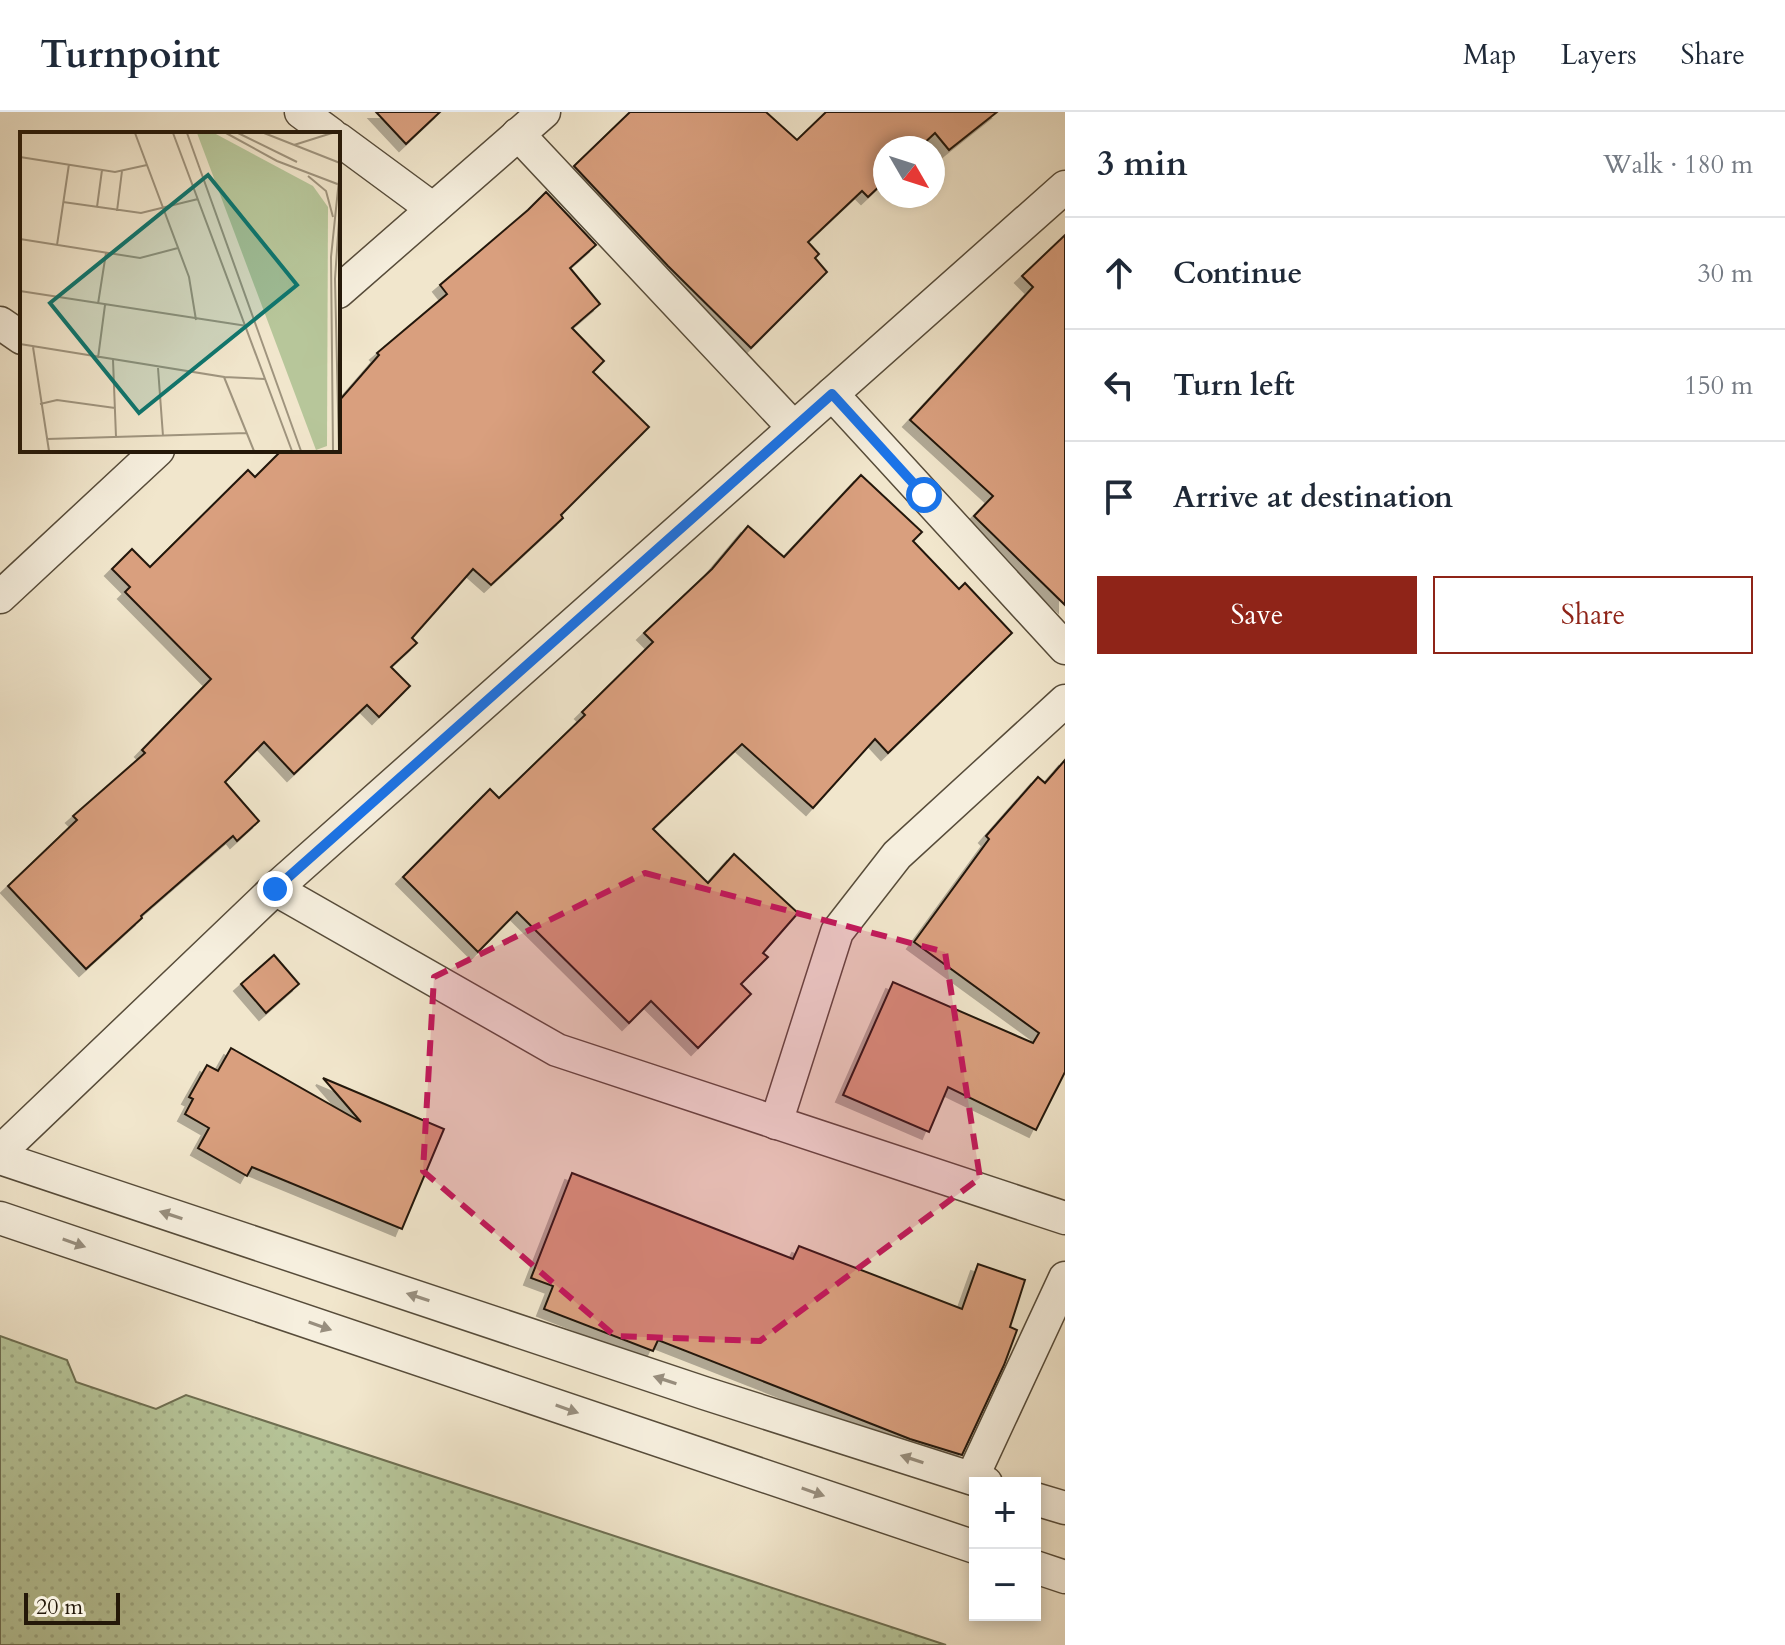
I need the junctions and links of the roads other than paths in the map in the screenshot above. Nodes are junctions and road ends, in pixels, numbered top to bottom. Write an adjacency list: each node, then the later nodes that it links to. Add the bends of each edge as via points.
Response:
1 (301, 112): 3 (street)
2 (544, 112): 4 (street)
3 (328, 132)
4 (518, 134): 7 (street); 12 (street)
5 (340, 140): 7 (street)
6 (1065, 187): 11 (street)
7 (433, 209): 8 (street)
8 (340, 290)
9 (0, 323): 10 (street)
10 (20, 337)
11 (832, 394): 12 (street); 15 (street)
12 (794, 428): 17 (street)
13 (156, 452): 14 (street)
14 (0, 597)
15 (1065, 648)
16 (1065, 701): 18 (street, via 897,855 837,932)
17 (275, 889): 18 (street, via 557,1050); 19 (street)
18 (776, 1123): 21 (street)
19 (0, 1155): 24 (street, one-way to 19)
20 (0, 1218): 27 (street, one-way to 27)
21 (1065, 1218)
22 (1065, 1278): 23 (street)
23 (981, 1477)
24 (969, 1478)
25 (1041, 1501): 26 (street)
26 (1065, 1508)
27 (969, 1545)
28 (1041, 1569): 29 (street)
29 (1065, 1577)

